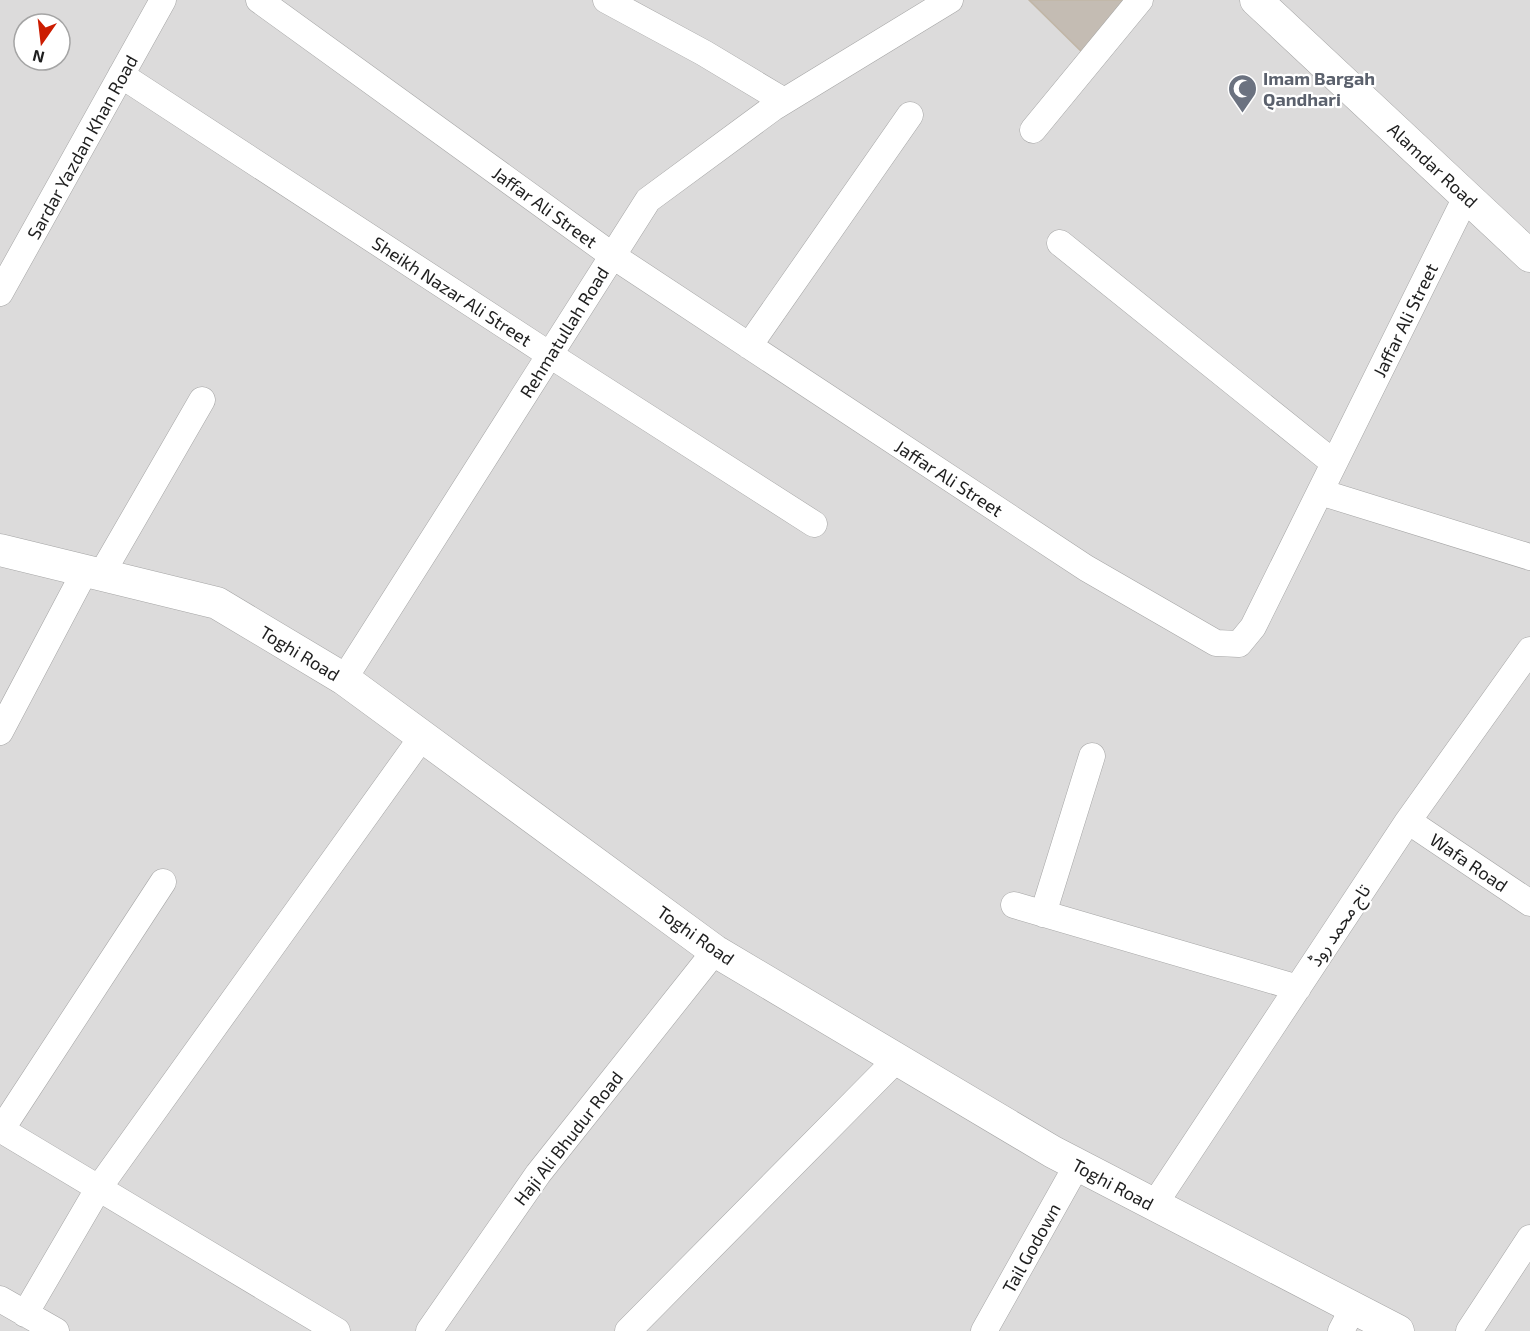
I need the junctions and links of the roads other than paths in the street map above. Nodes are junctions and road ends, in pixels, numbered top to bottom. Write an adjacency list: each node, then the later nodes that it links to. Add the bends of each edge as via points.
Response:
1 (163, 0): 7 (street, Sardar Yazdan Khan Road)
2 (259, 0): 13 (street, Jaffar Ali Street)
3 (606, 0): 8 (street)
4 (950, 0): 8 (street, Rehmatullah Road)
5 (1140, 0): 10 (street)
6 (1256, 0): 11 (street, Alamdar Road)
7 (121, 75): 15 (street, Sardar Yazdan Khan Road); 17 (street, Sheikh Nazar Ali Street)
8 (784, 101): 13 (street, Rehmatullah Road, via 648,200)
9 (910, 115): 16 (street)
10 (1033, 130)
11 (1466, 197): 14 (street, Alamdar Road); 19 (street, Jaffar Ali Street)
12 (1060, 243): 19 (street)
13 (613, 256): 16 (street, Jaffar Ali Street); 17 (street, Rehmatullah Road)
14 (1530, 256)
15 (0, 293)
16 (749, 346): 20 (street, Jaffar Ali Street, via 1086,568 1216,643 1239,644 1253,627)
17 (550, 355): 21 (street, Sheikh Nazar Ali Street); 26 (street, Rehmatullah Road)
18 (202, 400): 24 (street)
19 (1334, 463): 20 (street, Jaffar Ali Street)
20 (1320, 492): 23 (street)
21 (814, 524)
22 (0, 550): 24 (street, Toghi Road)
23 (1530, 557)
24 (93, 573): 26 (street, Toghi Road, via 216,603); 27 (street)
25 (1530, 650): 30 (street, تاج محمد روڈ)
26 (344, 679): 28 (street, Toghi Road)
27 (0, 732)
28 (422, 737): 35 (street, Toghi Road); 40 (street)
29 (1092, 756): 34 (street)
30 (1408, 821): 32 (street, Wafa Road); 36 (street, تاج محمد روڈ)
31 (163, 882): 38 (street)
32 (1530, 903)
33 (1014, 905): 34 (street)
34 (1043, 914): 36 (street)
35 (715, 951): 37 (street, Toghi Road); 48 (street, Haji Ali Bhudur Road, via 538,1174)
36 (1298, 988): 41 (street, تاج محمد روڈ)
37 (897, 1059): 39 (street, Toghi Road); 49 (street)
38 (1, 1130): 40 (street)
39 (1077, 1165): 41 (street, Toghi Road); 50 (street, Tail Godown)
40 (98, 1189): 44 (street); 46 (street)
41 (1154, 1205): 45 (street, Toghi Road)
42 (1530, 1238): 52 (street)
43 (0, 1299): 44 (street)
44 (25, 1314): 47 (street)
45 (1347, 1319): 51 (street, Toghi Road)
46 (331, 1330)
47 (56, 1331)
48 (429, 1331)
49 (628, 1331)
50 (984, 1331)
51 (1398, 1331)
52 (1469, 1331)

